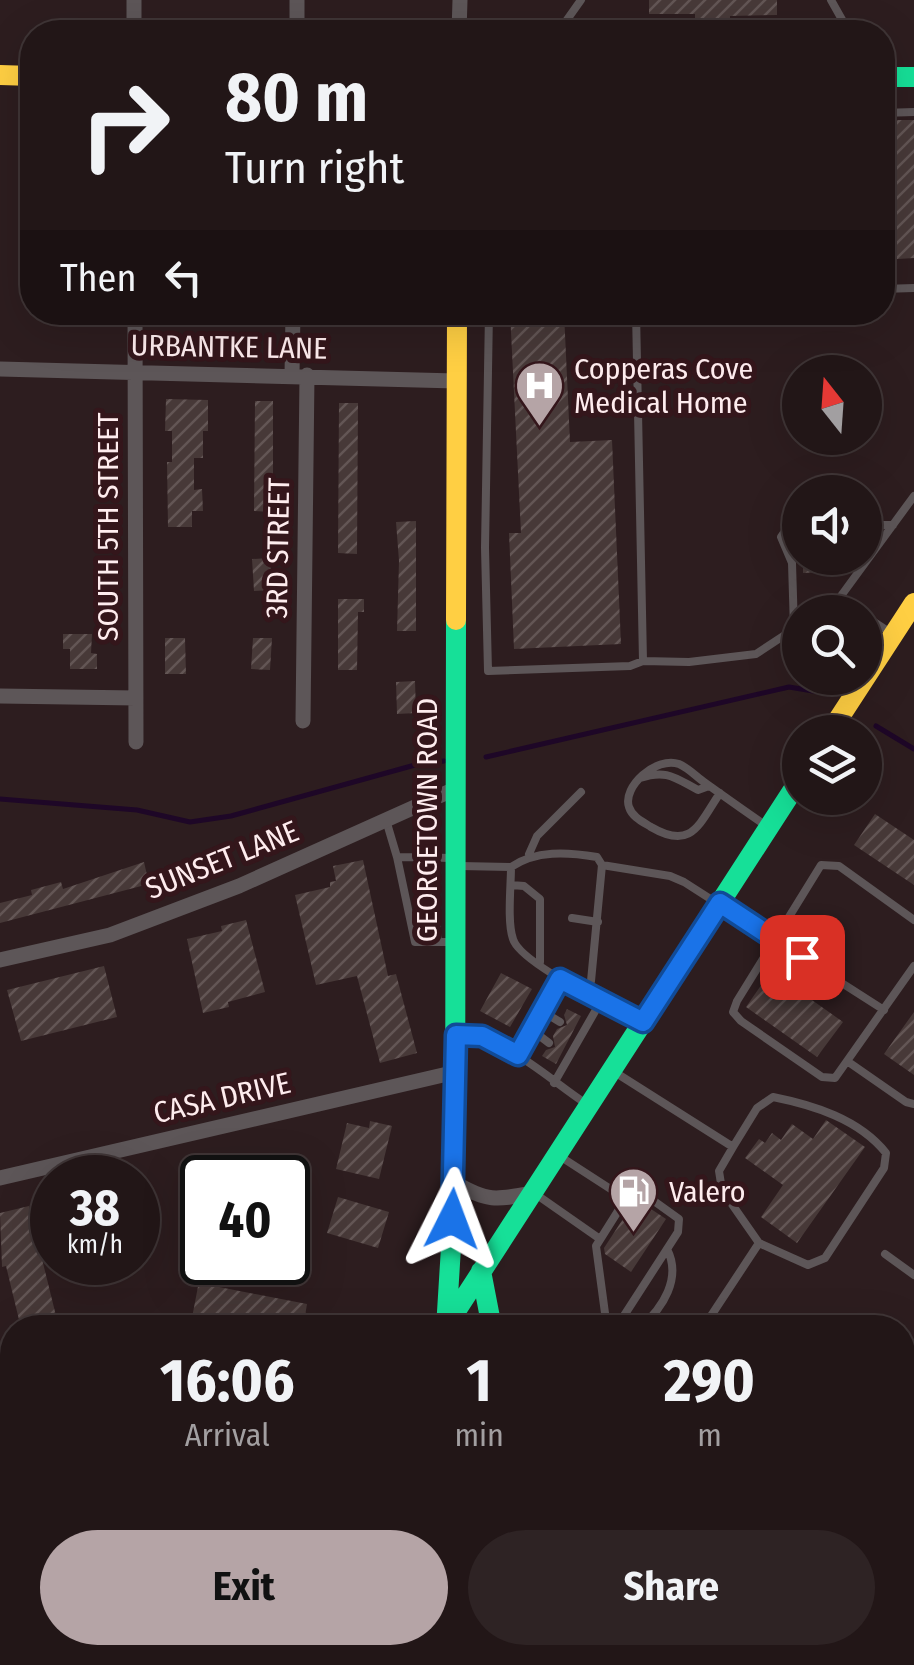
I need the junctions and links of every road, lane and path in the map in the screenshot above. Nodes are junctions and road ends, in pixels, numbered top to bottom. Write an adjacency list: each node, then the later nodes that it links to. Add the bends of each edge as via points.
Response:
1 (135, 325): 7 (street, SOUTH 5TH STREET)
2 (294, 325): 8 (street, 3RD STREET)
3 (457, 325): 9 (street, GEORGETOWN ROAD)
4 (489, 325): 18 (lane, via 488,670)
5 (636, 325): 18 (lane)
6 (0, 369): 7 (street, URBANTKE LANE)
7 (135, 372): 8 (street, URBANTKE LANE); 20 (street, SOUTH 5TH STREET)
8 (299, 375): 9 (street, URBANTKE LANE); 22 (street, 3RD STREET)
9 (456, 381): 26 (street, GEORGETOWN ROAD)
10 (914, 496): 12 (lane)
11 (882, 525): 12 (lane)
12 (892, 525): 13 (lane)
13 (842, 595)
14 (914, 602): 16 (street)
15 (882, 626): 16 (lane)
16 (894, 634): 21 (street)
17 (782, 637): 18 (lane, via 756,654)
18 (643, 662)
19 (0, 696): 20 (street)
20 (136, 698): 23 (street, SOUTH 5TH STREET)
21 (841, 715)
22 (303, 721)
23 (136, 742)
24 (640, 778): 25 (lane, via 657,772 698,790); 25 (lane, via 658,764 678,764); 28 (lane, via 629,810 668,837 693,832)
25 (710, 786): 28 (lane)
26 (457, 788): 30 (street, SUNSET LANE); 35 (street, GEORGETOWN ROAD)
27 (581, 792): 32 (lane, via 537,836)
28 (720, 793): 31 (lane)
29 (782, 807): 31 (street)
30 (386, 820): 33 (lane); 47 (street, SUNSET LANE, via 110,935)
31 (769, 827): 39 (street)
32 (529, 854): 36 (lane, via 585,855); 37 (lane)
33 (396, 857): 34 (lane); 46 (lane, via 415,942)
34 (430, 857): 35 (lane); 46 (lane)
35 (457, 862): 37 (lane); 46 (street, GEORGETOWN ROAD)
36 (602, 865): 39 (lane, via 670,876); 44 (lane)
37 (511, 867): 38 (lane)
38 (511, 884): 40 (lane, via 540,899); 48 (lane, via 513,939)
39 (720, 903): 45 (lane); 56 (street)
40 (540, 918): 41 (lane); 48 (lane)
41 (553, 918)
42 (572, 918): 44 (lane)
43 (914, 920): 45 (lane, via 839,866 821,865)
44 (598, 922): 51 (lane)
45 (775, 939): 53 (lane); 63 (lane, via 733,1012 822,1077 835,1078)
46 (447, 942): 60 (street, GEORGETOWN ROAD)
47 (0, 960)
48 (540, 962): 50 (lane)
49 (914, 966): 53 (lane)
50 (560, 979): 51 (lane); 54 (lane)
51 (586, 993): 52 (lane)
52 (601, 1001): 56 (lane); 59 (lane)
53 (884, 1010): 63 (lane)
54 (542, 1011): 55 (lane); 57 (lane)
55 (560, 1022)
56 (643, 1022): 64 (street)
57 (532, 1030): 61 (lane); 62 (lane)
58 (574, 1030): 59 (lane)
59 (584, 1034): 66 (lane)
60 (456, 1035): 62 (lane, via 482,1036); 65 (street, GEORGETOWN ROAD)
61 (550, 1042)
62 (518, 1055): 66 (lane)
63 (847, 1061): 67 (lane)
64 (612, 1070): 68 (street); 69 (lane)
65 (456, 1072): 71 (street, CASA DRIVE); 72 (street, GEORGETOWN ROAD)
66 (554, 1083): 68 (lane)
67 (914, 1104)
68 (588, 1105): 70 (street)
69 (733, 1147): 76 (lane, via 719,1171 722,1190); 76 (lane, via 756,1108 772,1097 818,1106 886,1154 884,1168 825,1258 808,1265)
70 (558, 1154): 73 (street); 74 (lane)
71 (0, 1178)
72 (455, 1183): 73 (street, via 496,1200); 81 (street, GEORGETOWN ROAD)
73 (533, 1192): 75 (lane); 79 (street)
74 (626, 1199): 75 (lane); 77 (lane, via 640,1190 679,1219)
75 (600, 1240): 84 (lane, via 595,1254)
76 (759, 1243): 87 (lane)
77 (668, 1249): 85 (lane); 86 (lane, via 673,1284)
78 (886, 1254): 80 (lane)
79 (481, 1271): 82 (street); 83 (street)
80 (914, 1275)
81 (446, 1315)
82 (453, 1315)
83 (489, 1315)
84 (605, 1315)
85 (625, 1315)
86 (652, 1315)
87 (712, 1315)

